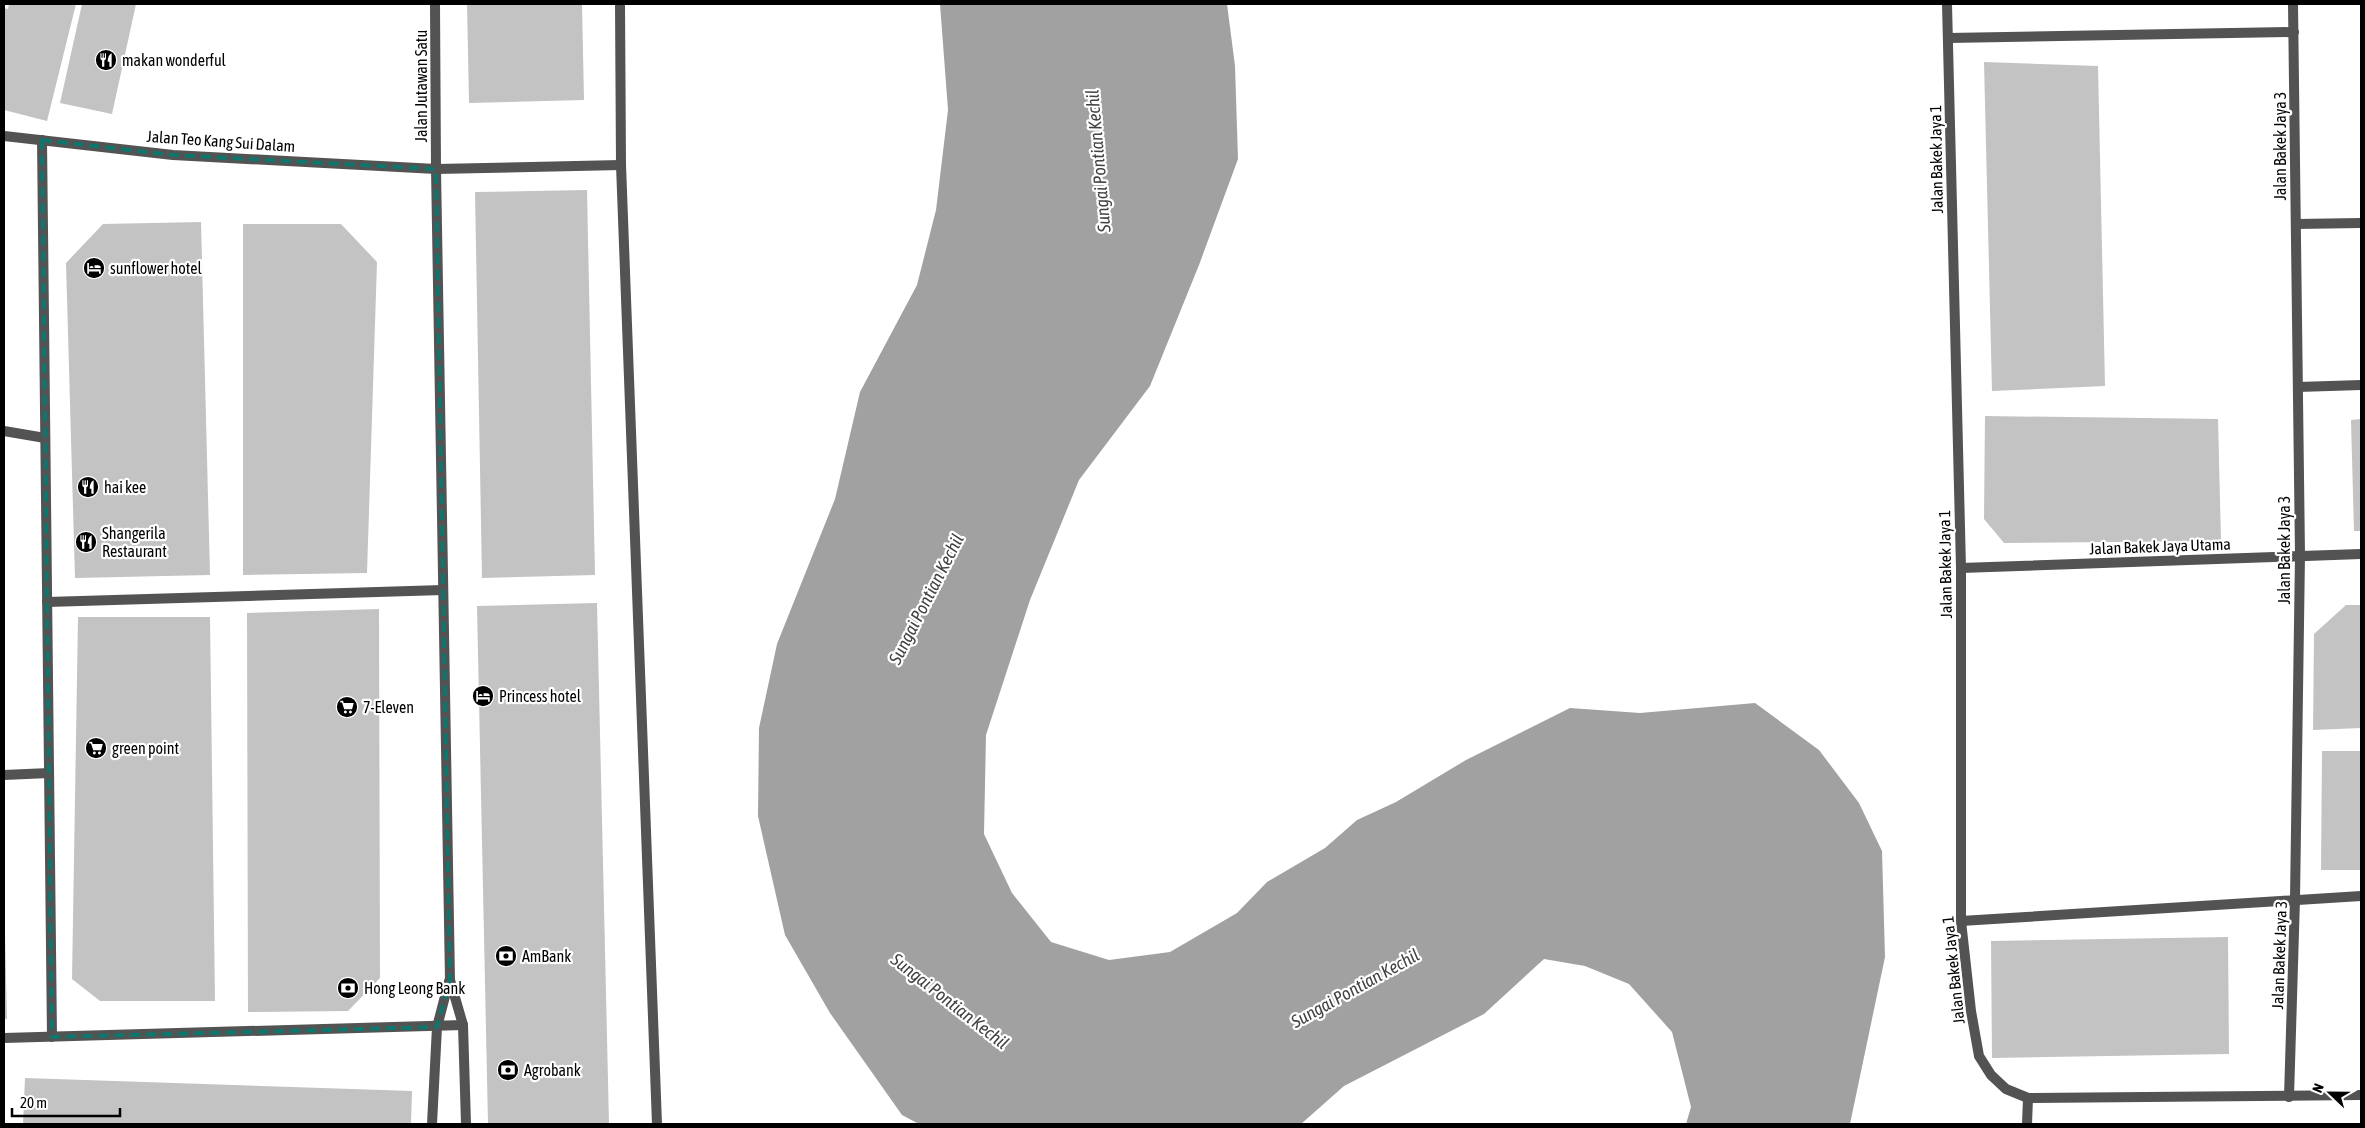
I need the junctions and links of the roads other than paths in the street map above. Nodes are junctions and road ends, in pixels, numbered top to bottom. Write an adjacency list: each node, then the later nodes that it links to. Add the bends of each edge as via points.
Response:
1 (436, 4): 10 (street, Jalan Jutawan Satu)
2 (620, 4): 9 (street)
3 (1947, 4): 6 (street, Jalan Bakek Jaya 1)
4 (2294, 4): 5 (street, Jalan Bakek Jaya 3)
5 (2294, 32): 6 (street); 12 (street, Jalan Bakek Jaya 3)
6 (1948, 38): 19 (street, Jalan Bakek Jaya 1)
7 (4, 136): 8 (street, Jalan Teo Kang Sui Dalam)
8 (42, 140): 10 (street, Jalan Teo Kang Sui Dalam, via 173,155); 16 (street)
9 (621, 166): 10 (street, Jalan Teo Kang Sui Dalam); 37 (street)
10 (436, 169): 20 (street, Jalan Jutawan Satu)
11 (2361, 223): 12 (street)
12 (2296, 224): 14 (street, Jalan Bakek Jaya 3)
13 (2361, 385): 14 (street)
14 (2298, 386): 18 (street, Jalan Bakek Jaya 3)
15 (4, 431): 16 (street)
16 (46, 438): 21 (street)
17 (2361, 554): 18 (street, Jalan Bakek Jaya Utama)
18 (2300, 556): 19 (street, Jalan Bakek Jaya Utama); 25 (street, Jalan Bakek Jaya 3)
19 (1961, 568): 26 (street, Jalan Bakek Jaya 1)
20 (443, 590): 21 (street); 27 (street, Jalan Jutawan Satu)
21 (47, 602): 22 (street)
22 (49, 773): 23 (street); 30 (street)
23 (4, 775)
24 (2361, 896): 25 (street)
25 (2295, 899): 26 (street); 33 (street, Jalan Bakek Jaya 3)
26 (1961, 921): 34 (street, Jalan Bakek Jaya 1, via 1971,1011 1980,1056 1991,1075 2006,1089)
27 (450, 980): 28 (street); 29 (street)
28 (463, 1025): 29 (street); 36 (street)
29 (437, 1027): 30 (street); 35 (street)
30 (52, 1037): 31 (street)
31 (4, 1038)
32 (2361, 1095): 33 (street)
33 (2289, 1097): 34 (street)
34 (2028, 1098): 38 (street)
35 (432, 1124)
36 (466, 1124)
37 (657, 1124)
38 (2027, 1124)

